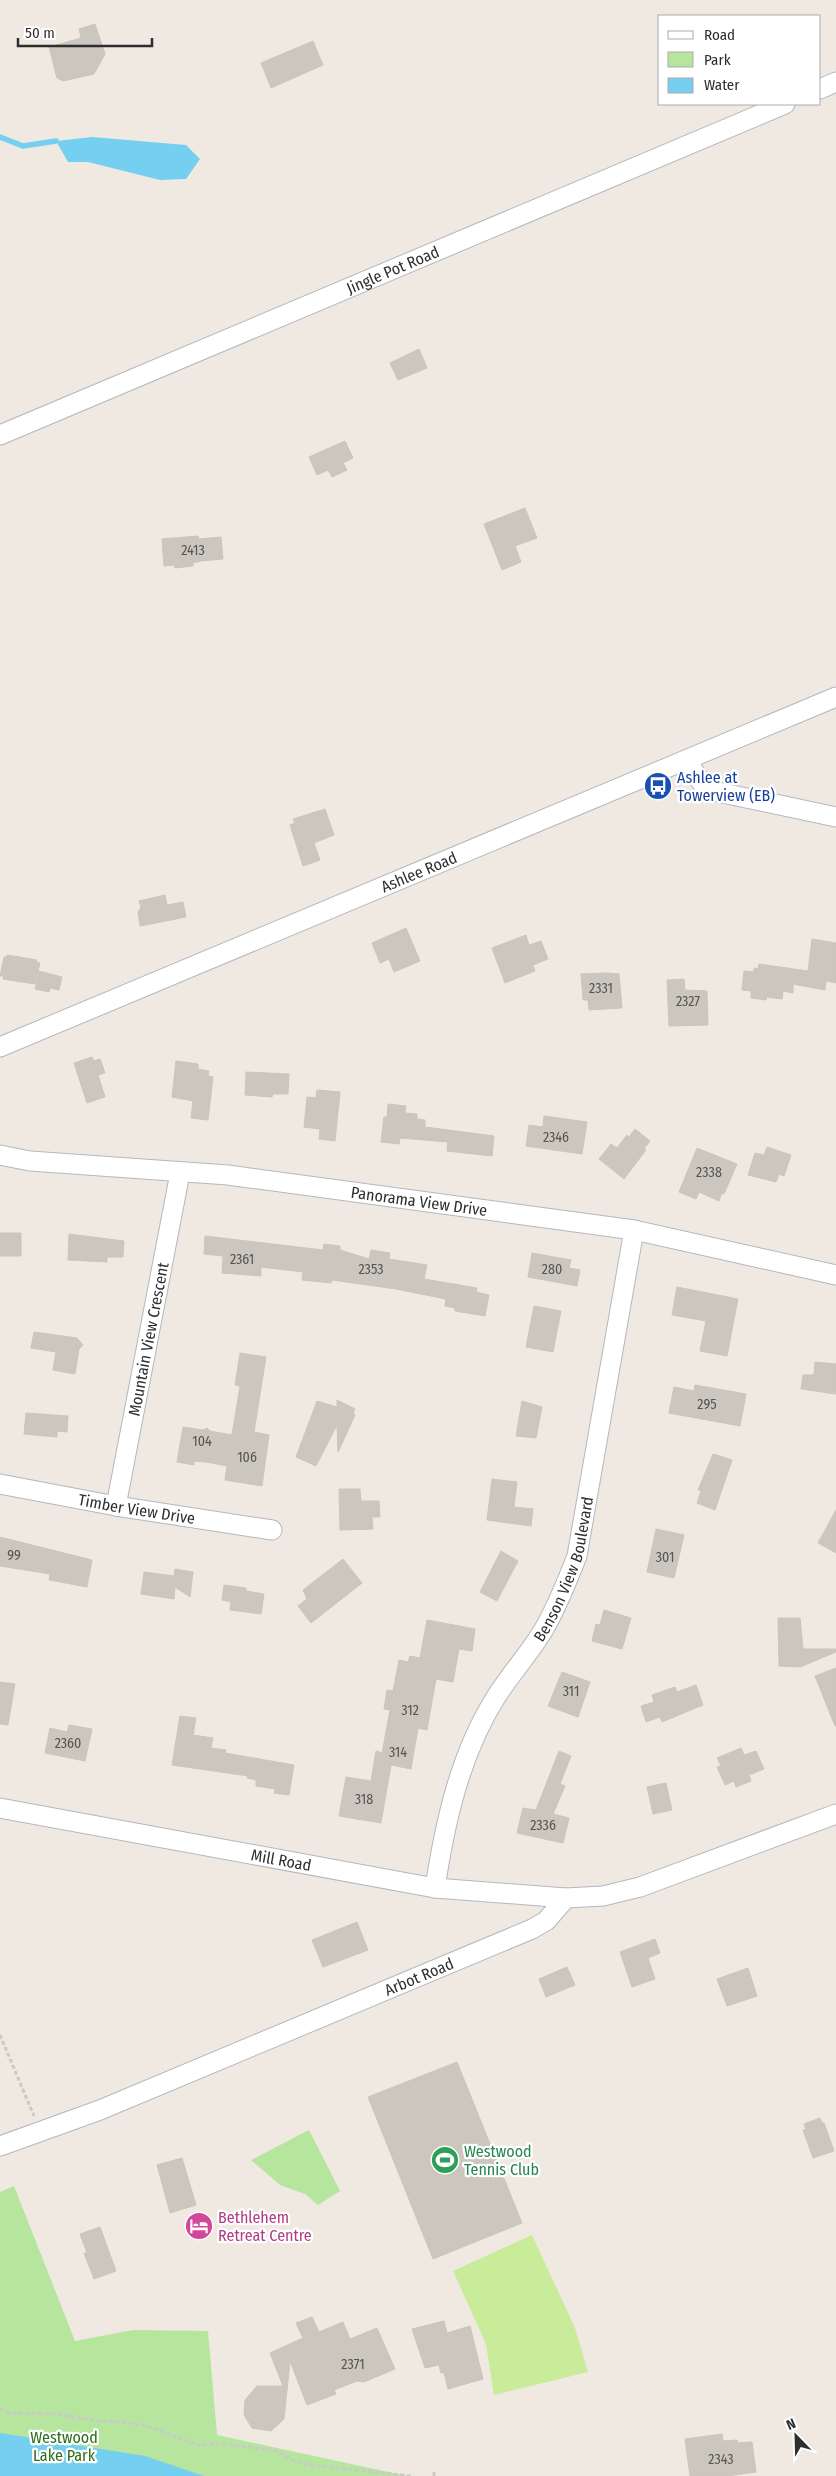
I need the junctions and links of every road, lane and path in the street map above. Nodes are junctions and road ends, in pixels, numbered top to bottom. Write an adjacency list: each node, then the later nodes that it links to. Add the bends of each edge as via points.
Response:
1 (836, 82): 2 (street)
2 (821, 89)
3 (783, 105): 4 (street, Jingle Pot Road)
4 (0, 435)
5 (836, 697): 6 (street, Ashlee Road)
6 (686, 760): 7 (street, via 704,786 718,792); 8 (street, Ashlee Road)
7 (836, 817)
8 (0, 1047)
9 (0, 1155): 10 (street, Panorama View Drive, via 30,1162)
10 (180, 1173): 11 (street, Panorama View Drive, via 228,1175); 14 (street, Mountain View Crescent)
11 (634, 1230): 12 (street, Panorama View Drive); 18 (street, Benson View Boulevard, via 577,1556 544,1630 495,1698 471,1744 444,1828)
12 (836, 1275)
13 (0, 1484): 14 (street, Timber View Drive)
14 (116, 1506): 15 (street, Timber View Drive)
15 (272, 1530)
16 (0, 1808): 18 (street, Mill Road)
17 (836, 1814): 19 (street, via 640,1887 603,1896)
18 (436, 1888): 19 (street, Mill Road)
19 (566, 1898): 21 (street, Arbot Road, via 546,1921 532,1929 100,2110)
20 (0, 2035): 21 (path)
21 (40, 2131): 22 (street, Arbot Road)
22 (0, 2146)
23 (0, 2409): 24 (path, via 10,2413 124,2422 150,2427 198,2445 224,2444 277,2451 309,2466)
24 (411, 2476)

